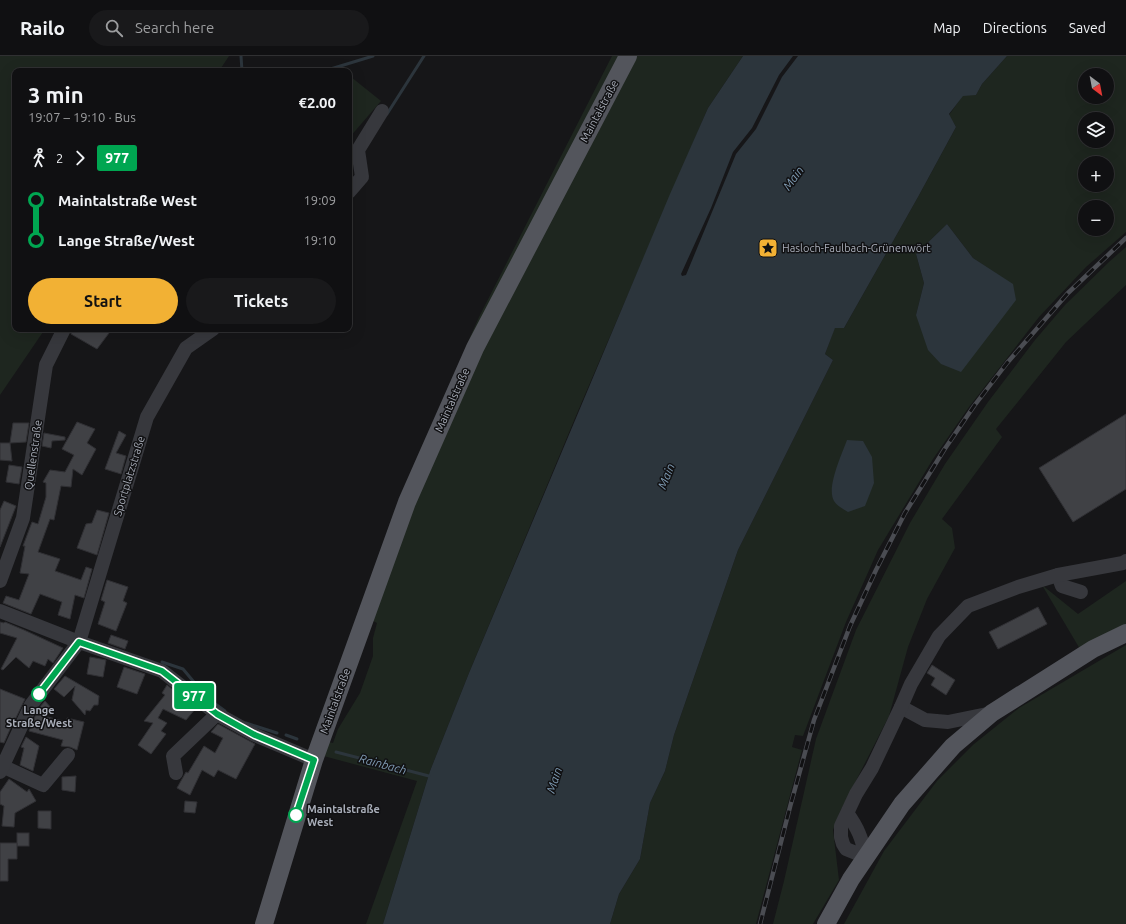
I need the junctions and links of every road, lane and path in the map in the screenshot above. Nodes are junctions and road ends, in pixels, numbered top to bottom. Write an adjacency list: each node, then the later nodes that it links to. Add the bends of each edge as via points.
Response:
1 (628, 56): 17 (main road, Maintalstraße, via 475,348 407,502)
2 (382, 111): 3 (street, via 358,150 362,177)
3 (352, 189)
4 (62, 332): 8 (street, Quellenstraße, via 46,365 23,518)
5 (209, 332): 12 (street, Sportplatzstraße, via 186,348 147,417)
6 (1126, 561): 7 (street)
7 (1058, 575): 9 (street, via 1062,586); 13 (street, via 968,606 938,636)
8 (0, 581)
9 (1081, 592)
10 (0, 611): 12 (street)
11 (1126, 633): 14 (main road, via 1093,650)
12 (79, 642): 15 (street, via 162,671); 18 (street, via 31,705)
13 (901, 707): 14 (street, via 925,720 948,722); 20 (street)
14 (992, 713): 21 (main road, via 953,746 902,804)
15 (217, 714): 17 (street, via 255,735); 19 (street, via 173,756)
16 (68, 755): 18 (street, via 43,785)
17 (314, 760): 22 (main road, Maintalstraße)
18 (1, 769)
19 (176, 773)
20 (847, 813): 21 (street, via 862,838); 21 (street, via 841,826 843,844 846,849)
21 (866, 857): 23 (main road, via 851,878)
22 (264, 924)
23 (826, 924)

